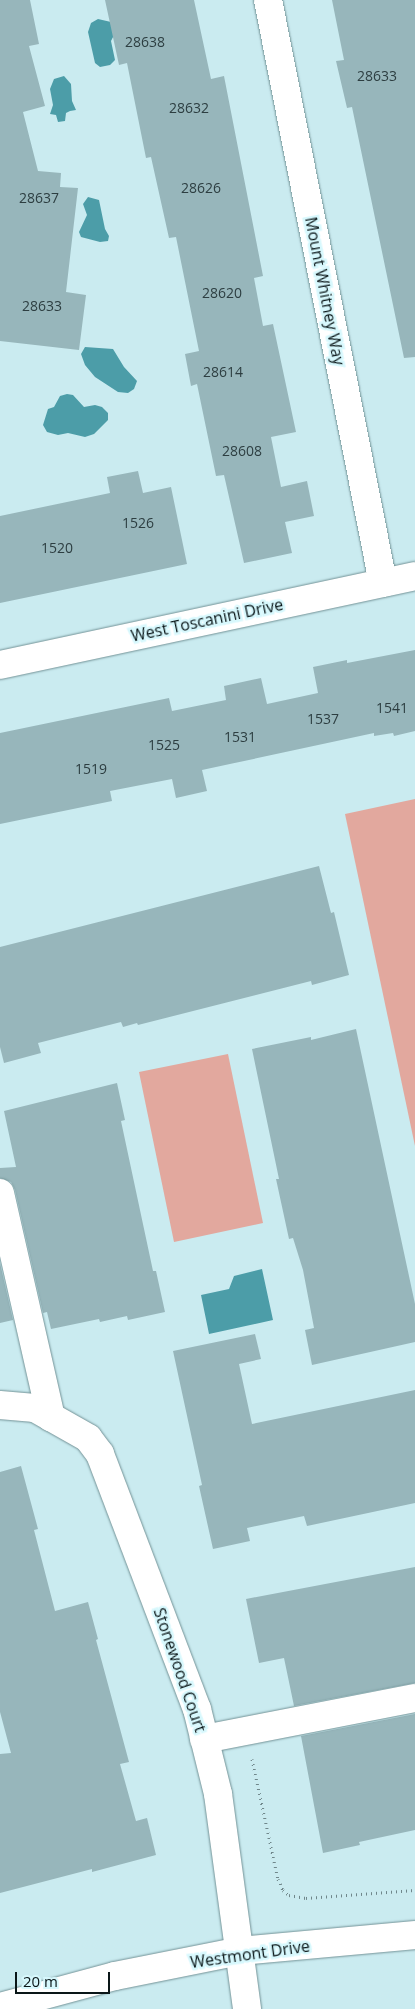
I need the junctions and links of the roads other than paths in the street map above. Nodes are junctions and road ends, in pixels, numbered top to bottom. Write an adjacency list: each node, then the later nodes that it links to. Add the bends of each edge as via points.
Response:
1 (268, 0): 3 (street, Mount Whitney Way)
2 (415, 576): 3 (street, West Toscanini Drive)
3 (383, 583): 4 (street, West Toscanini Drive)
4 (0, 665)
5 (0, 1193): 7 (street)
6 (0, 1405): 7 (street, Stonewood Court, via 35,1408)
7 (51, 1417): 9 (street, Stonewood Court, via 88,1438 100,1454 197,1709)
8 (415, 1698): 9 (street)
9 (204, 1739): 11 (street, Stonewood Court, via 218,1794)
10 (415, 1936): 11 (street, Westmont Drive)
11 (240, 1952): 12 (street, Westmont Drive, via 116,1976); 13 (street, Stonewood Court)
12 (0, 2007)
13 (247, 2009)

